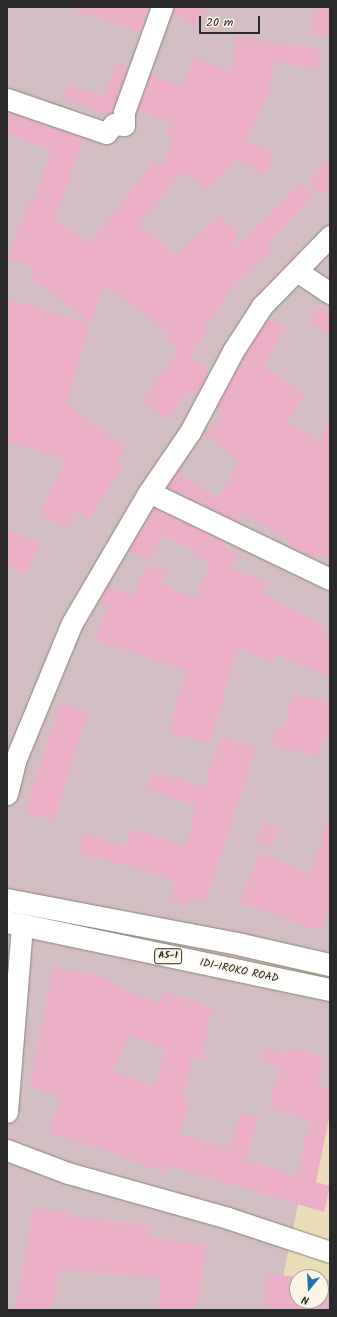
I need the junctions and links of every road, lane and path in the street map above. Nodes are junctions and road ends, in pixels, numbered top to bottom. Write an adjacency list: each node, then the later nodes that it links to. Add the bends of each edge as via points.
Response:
1 (162, 7): 2 (street, via 124,112 124,125 114,124 106,133)
2 (7, 99)
3 (330, 236): 4 (street)
4 (297, 271): 5 (street); 6 (street, via 262,306 233,351 190,432)
5 (330, 293)
6 (149, 492): 7 (street); 8 (street, via 72,623 15,761)
7 (330, 579)
8 (7, 794)
9 (7, 900): 11 (highway, A5-1, via 242,945)
10 (14, 924): 12 (highway, IDI-IROKO ROAD / A5-1); 13 (street)
11 (330, 965)
12 (330, 990)
13 (7, 1112)
14 (7, 1150): 15 (street, via 68,1173 228,1218)
15 (330, 1252)

